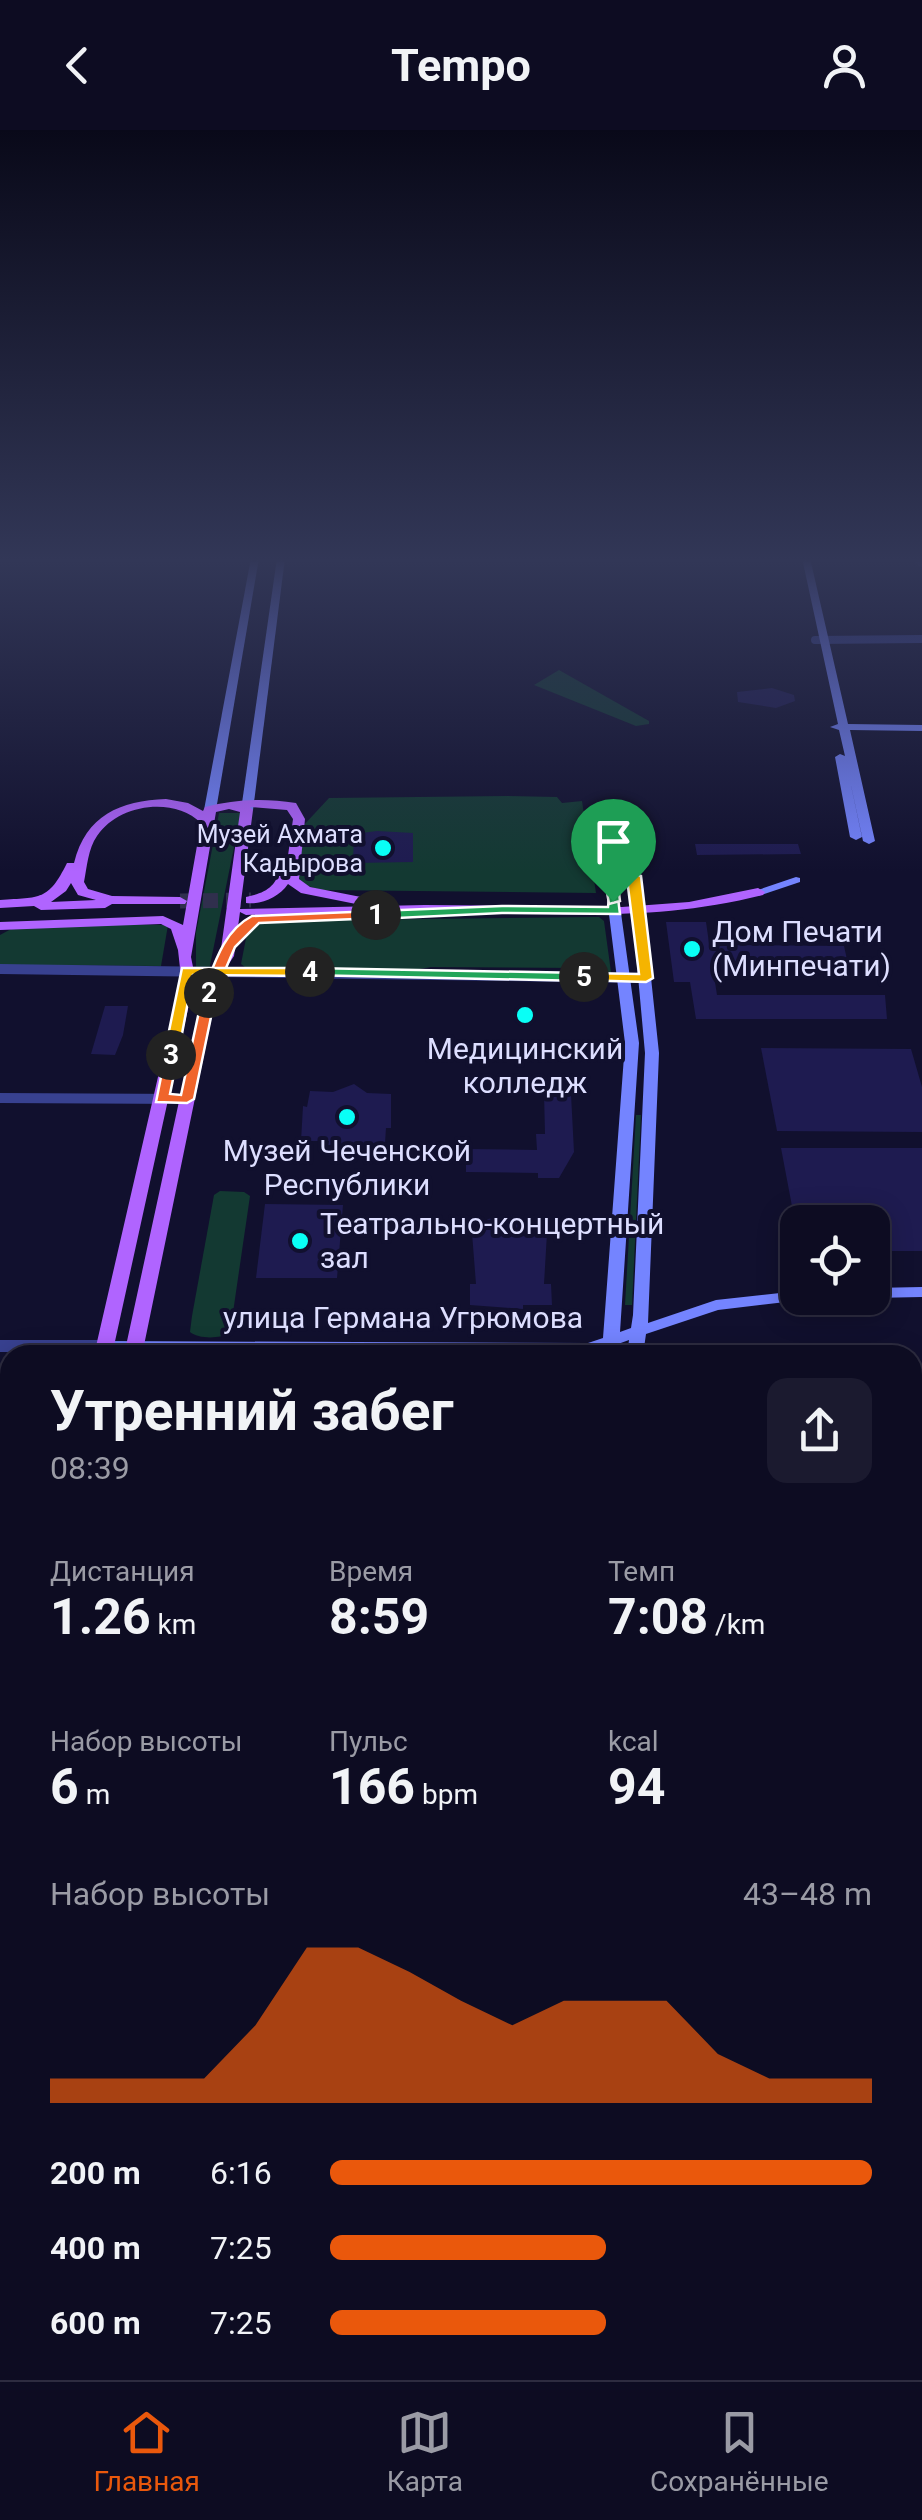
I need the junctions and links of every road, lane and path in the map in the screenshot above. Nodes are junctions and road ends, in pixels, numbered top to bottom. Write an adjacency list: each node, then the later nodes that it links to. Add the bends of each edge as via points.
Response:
1 (243, 663): 6 (main road)
2 (258, 663): 6 (main road)
3 (825, 663): 4 (main road)
4 (839, 727): 5 (main road); 8 (main road); 9 (main road)
5 (922, 728)
6 (227, 808): 7 (main road); 12 (main road, via 250,802 291,806 299,819 292,880 306,890); 14 (main road, via 174,798 124,807 84,832 61,891); 16 (main road, via 159,804 114,816 90,836 76,882 83,892); 22 (main road)
7 (245, 827): 13 (main road, via 273,812 291,819 292,828 284,883); 21 (main road)
8 (856, 837)
9 (869, 841)
10 (796, 880): 11 (main road)
11 (753, 890): 17 (main road, via 696,908)
12 (356, 900): 13 (main road); 15 (main road)
13 (248, 905): 18 (main road)
14 (0, 906): 16 (main road)
15 (614, 906): 17 (main road); 17 (main road, via 610,874 634,874); 18 (main road); 25 (main road)
16 (180, 907): 19 (main road)
17 (638, 907): 26 (main road)
18 (502, 910): 21 (main road, via 257,919)
19 (0, 918)
20 (0, 926): 22 (main road, via 163,920 177,926)
21 (228, 946): 24 (main road)
22 (186, 964): 23 (street); 24 (street); 28 (main road)
23 (0, 968)
24 (218, 970): 25 (street); 29 (main road)
25 (626, 978): 26 (street); 36 (main road, via 631,1070)
26 (646, 978): 33 (main road, via 652,1053)
27 (0, 1098): 28 (street)
28 (162, 1099): 29 (street); 34 (main road)
29 (187, 1099): 35 (main road)
30 (922, 1292): 31 (main road)
31 (890, 1293)
32 (780, 1298): 33 (main road, улица Германа Угрюмова, via 716,1305)
33 (640, 1328): 37 (main road, улица Германа Угрюмова); 38 (main road)
34 (105, 1345)
35 (135, 1345)
36 (609, 1345)
37 (614, 1345)
38 (637, 1345)

